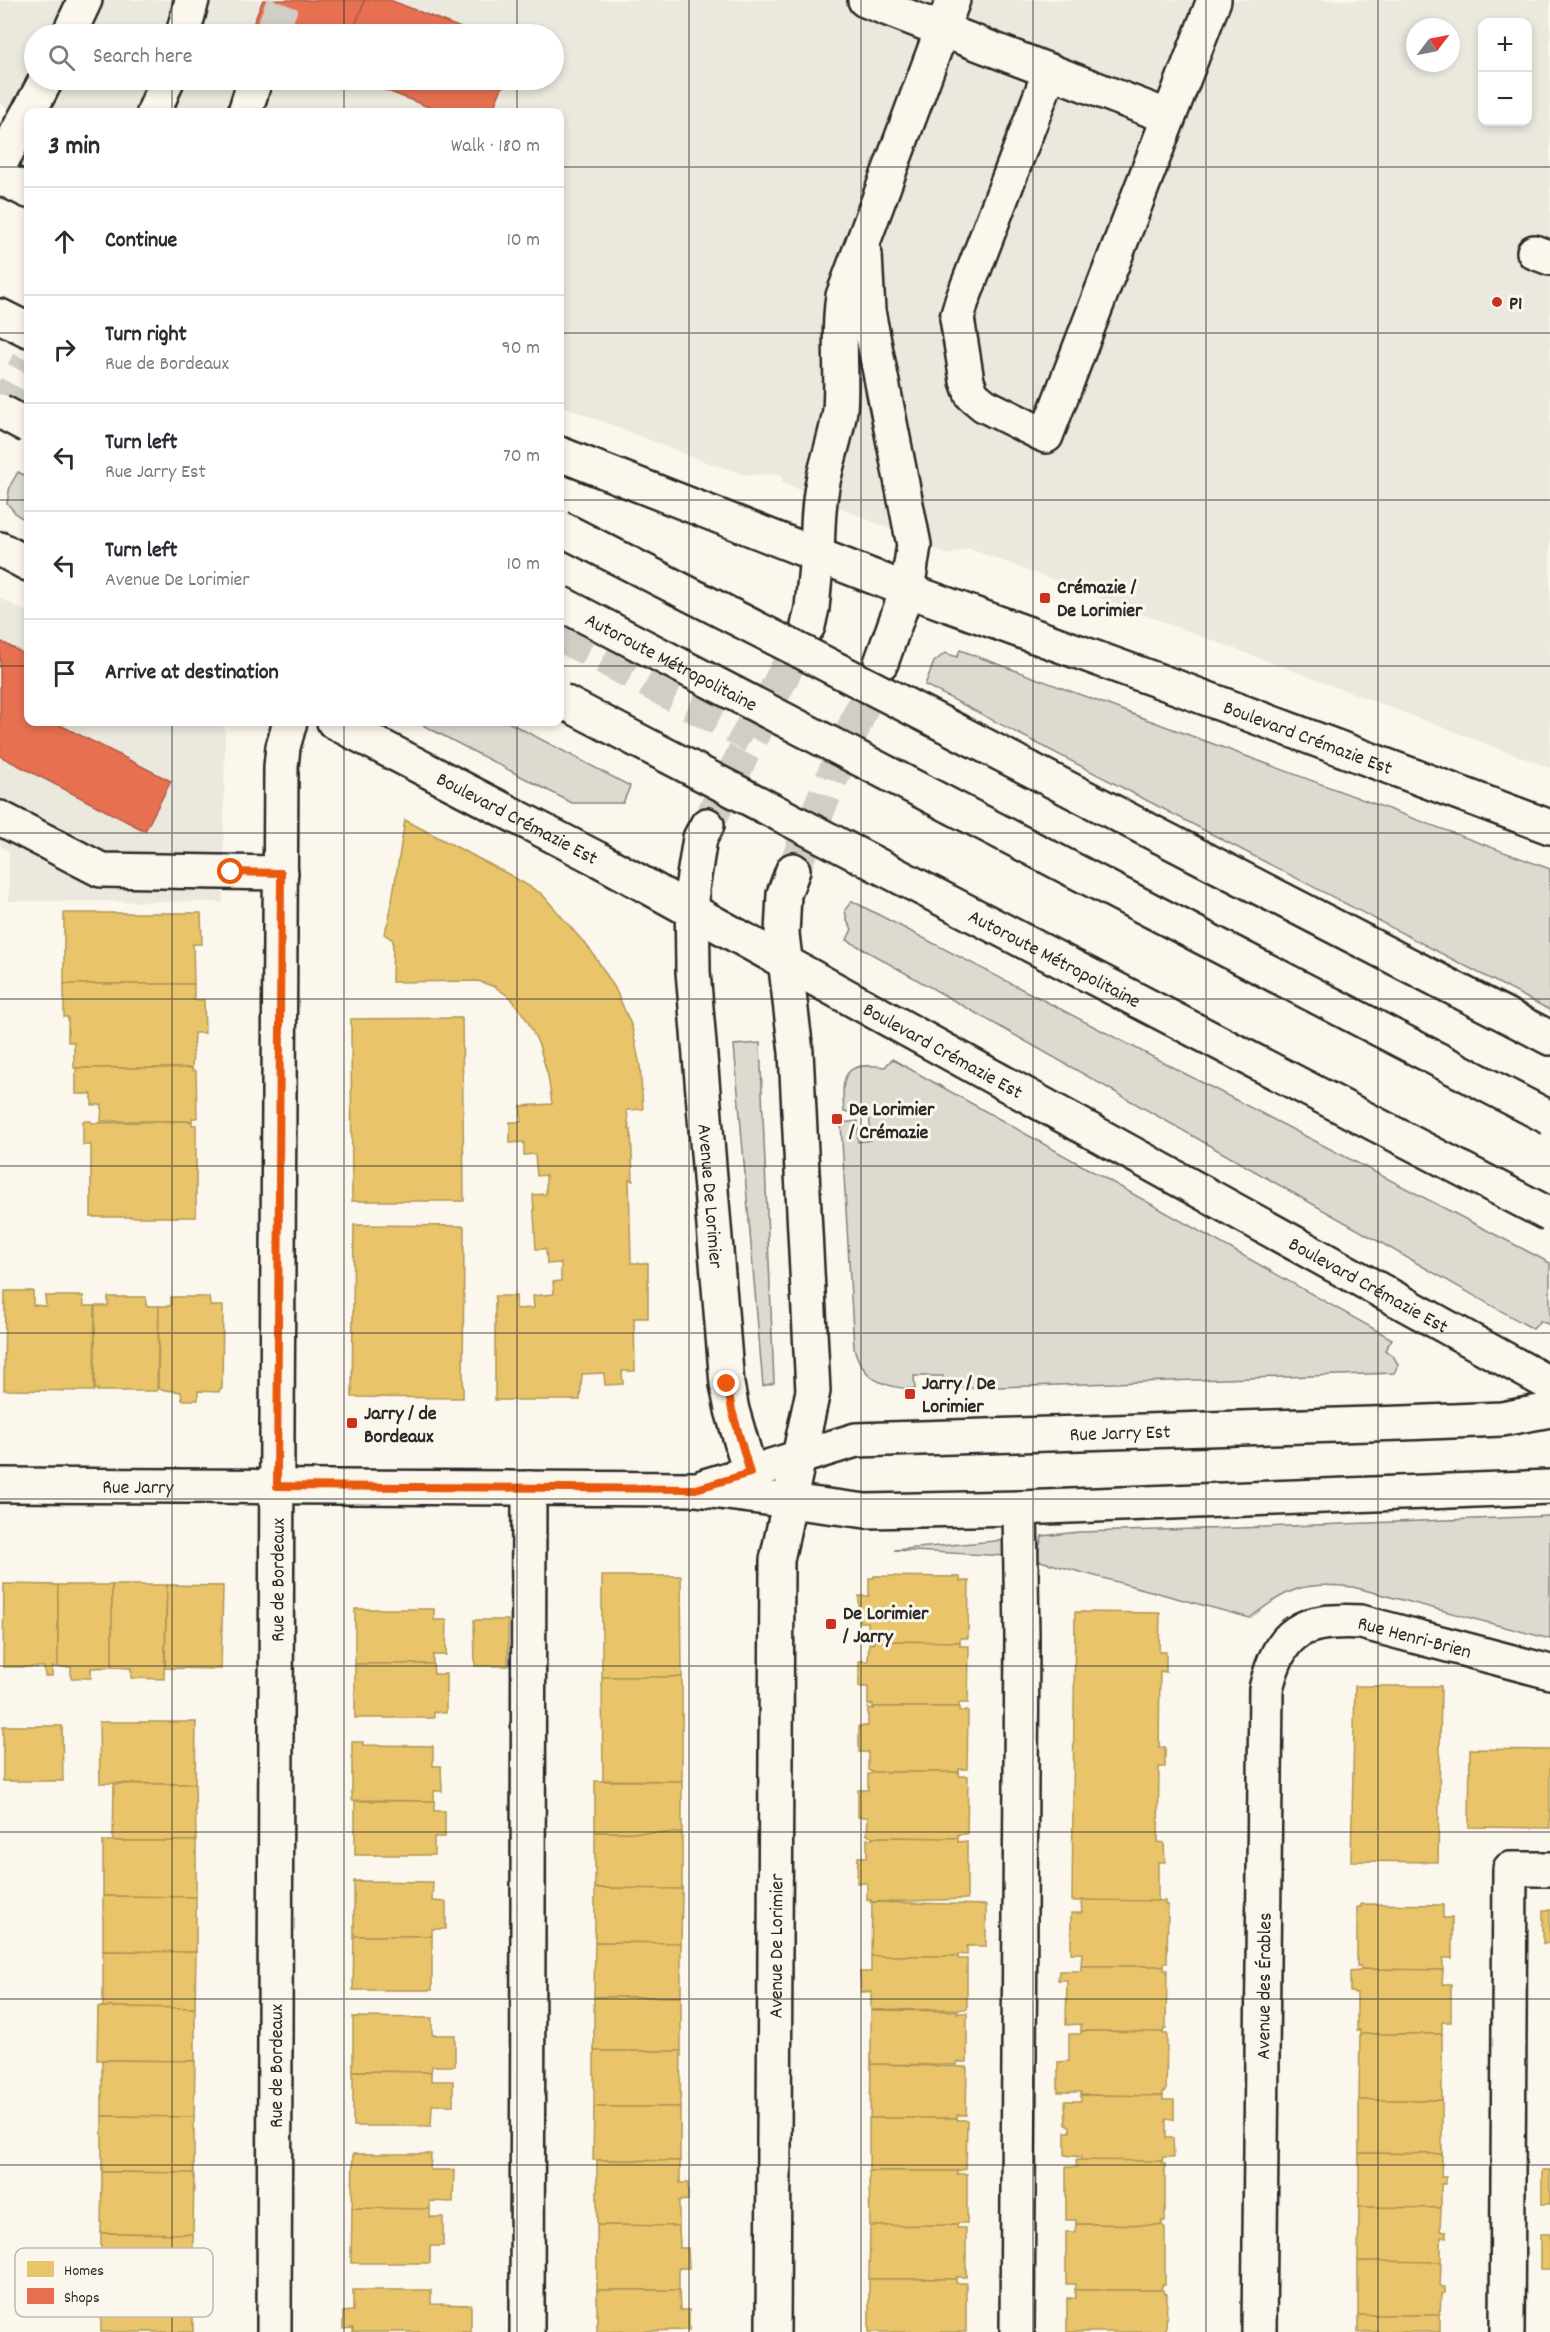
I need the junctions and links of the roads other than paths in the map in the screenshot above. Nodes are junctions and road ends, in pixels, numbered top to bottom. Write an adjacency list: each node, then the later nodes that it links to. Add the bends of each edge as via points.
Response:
1 (85, 0): 6 (main road)
2 (192, 0): 7 (main road)
3 (865, 0): 5 (main road)
4 (1214, 0): 15 (main road)
5 (948, 15): 8 (main road); 20 (main road)
6 (74, 24)
7 (186, 24)
8 (1050, 71): 15 (main road); 15 (main road, via 957,318 972,395 1046,436)
9 (41, 90): 12 (main road)
10 (163, 90): 13 (main road)
11 (252, 90): 14 (main road)
12 (32, 108)
13 (156, 108)
14 (246, 108)
15 (1169, 117)
16 (24, 122): 17 (main road)
17 (0, 164)
18 (0, 177): 19 (main road)
19 (24, 189)
20 (869, 225): 29 (main road, via 843,296 839,319 839,414 822,486); 31 (main road, via 868,311 914,545)
21 (0, 315): 22 (main road); 23 (main road)
22 (24, 322)
23 (24, 328)
24 (0, 411): 25 (main road, bridge)
25 (24, 424)
26 (564, 456): 29 (main road, Boulevard Crémazie Est)
27 (564, 530): 45 (main road, bridge)
28 (0, 549): 30 (main road)
29 (817, 555): 31 (main road, Boulevard Crémazie Est); 33 (main road)
30 (24, 562)
31 (907, 590): 34 (main road); 40 (main road, Boulevard Crémazie Est)
32 (564, 605): 46 (main road, Autoroute Métropolitaine, bridge)
33 (807, 626)
34 (881, 663)
35 (564, 702): 47 (main road, Autoroute Métropolitaine, bridge)
36 (289, 726): 42 (main road, Rue de Bordeaux, via 281,767)
37 (342, 726): 43 (main road, Boulevard Crémazie Est)
38 (0, 818): 42 (main road, via 101,870)
39 (707, 825): 43 (main road, Avenue De Lorimier, via 696,861)
40 (1550, 827)
41 (793, 870): 44 (main road, Avenue De Lorimier, via 782,912)
42 (281, 873): 53 (main road, Rue de Bordeaux)
43 (692, 912): 44 (main road, Boulevard Crémazie Est); 52 (main road, Avenue De Lorimier, via 693,971 727,1384)
44 (784, 961): 48 (main road, Boulevard Crémazie Est); 50 (main road, Avenue De Lorimier, via 796,1052 813,1390)
45 (1550, 1038)
46 (1550, 1118)
47 (1550, 1215)
48 (1550, 1384)
49 (1550, 1410): 50 (main road, Rue Jarry Est, via 1502,1419 878,1438 856,1440)
50 (799, 1458): 52 (main road, Rue Jarry Est); 56 (main road, Avenue De Lorimier)
51 (0, 1485): 53 (main road, Rue Jarry)
52 (754, 1485): 55 (main road, Rue Jarry Est, via 696,1489); 56 (main road, Rue Jarry Est); 58 (main road, Avenue De Lorimier)
53 (277, 1486): 55 (main road, Rue Jarry Est); 62 (main road, Rue de Bordeaux)
54 (1550, 1487): 57 (main road, Rue Jarry Est)
55 (529, 1488): 63 (main road)
56 (790, 1501): 57 (main road, Rue Jarry Est, via 866,1510); 58 (main road, Avenue De Lorimier)
57 (1020, 1508): 65 (main road)
58 (777, 1560): 64 (main road, Avenue De Lorimier)
59 (1283, 1643): 60 (main road, Rue Henri-Brien, via 1320,1624 1362,1622); 66 (main road, Avenue des Érables, via 1266,1689)
60 (1550, 1672)
61 (1550, 1869): 67 (main road, via 1510,1869)
62 (274, 2332)
63 (527, 2332)
64 (773, 2332)
65 (1017, 2332)
66 (1260, 2332)
67 (1507, 2332)

